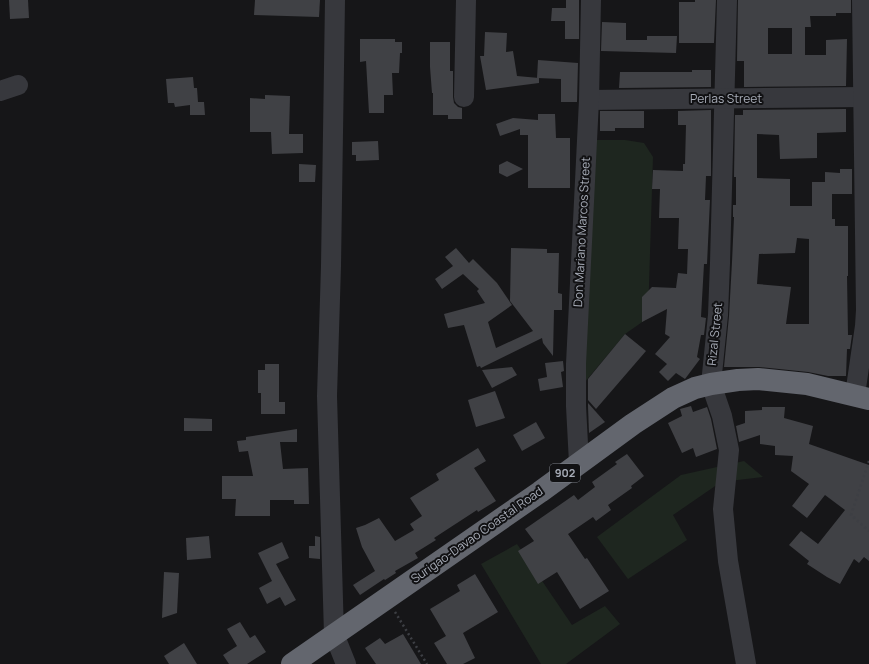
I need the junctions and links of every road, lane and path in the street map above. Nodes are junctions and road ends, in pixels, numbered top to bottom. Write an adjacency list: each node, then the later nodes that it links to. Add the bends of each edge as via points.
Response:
1 (334, 0): 18 (street, via 327,396)
2 (466, 0): 6 (street)
3 (591, 0): 9 (street, Don Mariano Marcos Street)
4 (727, 0): 8 (street, Rizal Street)
5 (862, 0): 7 (street)
6 (464, 97)
7 (864, 97): 8 (street, Perlas Street); 10 (street)
8 (725, 99): 9 (street, Perlas Street); 12 (street, Rizal Street, via 719,290)
9 (589, 100): 15 (street, Don Mariano Marcos Street, via 576,364)
10 (867, 203): 11 (street)
11 (867, 326): 13 (street)
12 (711, 384): 13 (highway, Surigao-Davao Coastal Road / 902, via 738,380 778,380 808,384); 15 (highway, Surigao-Davao Coastal Road / 902, via 694,388 663,404); 22 (street, Rizal Street, via 722,416 729,450 723,510 728,561)
13 (862, 397)
14 (869, 462): 16 (path, via 851,514)
15 (579, 463): 17 (highway, Surigao-Davao Coastal Road / 902)
16 (869, 531)
17 (386, 598): 18 (highway, Surigao-Davao Coastal Road / 902); 21 (path)
18 (334, 634): 19 (highway, Surigao-Davao Coastal Road / 902); 20 (street)
19 (292, 664)
20 (346, 664)
21 (427, 664)
22 (746, 664)

